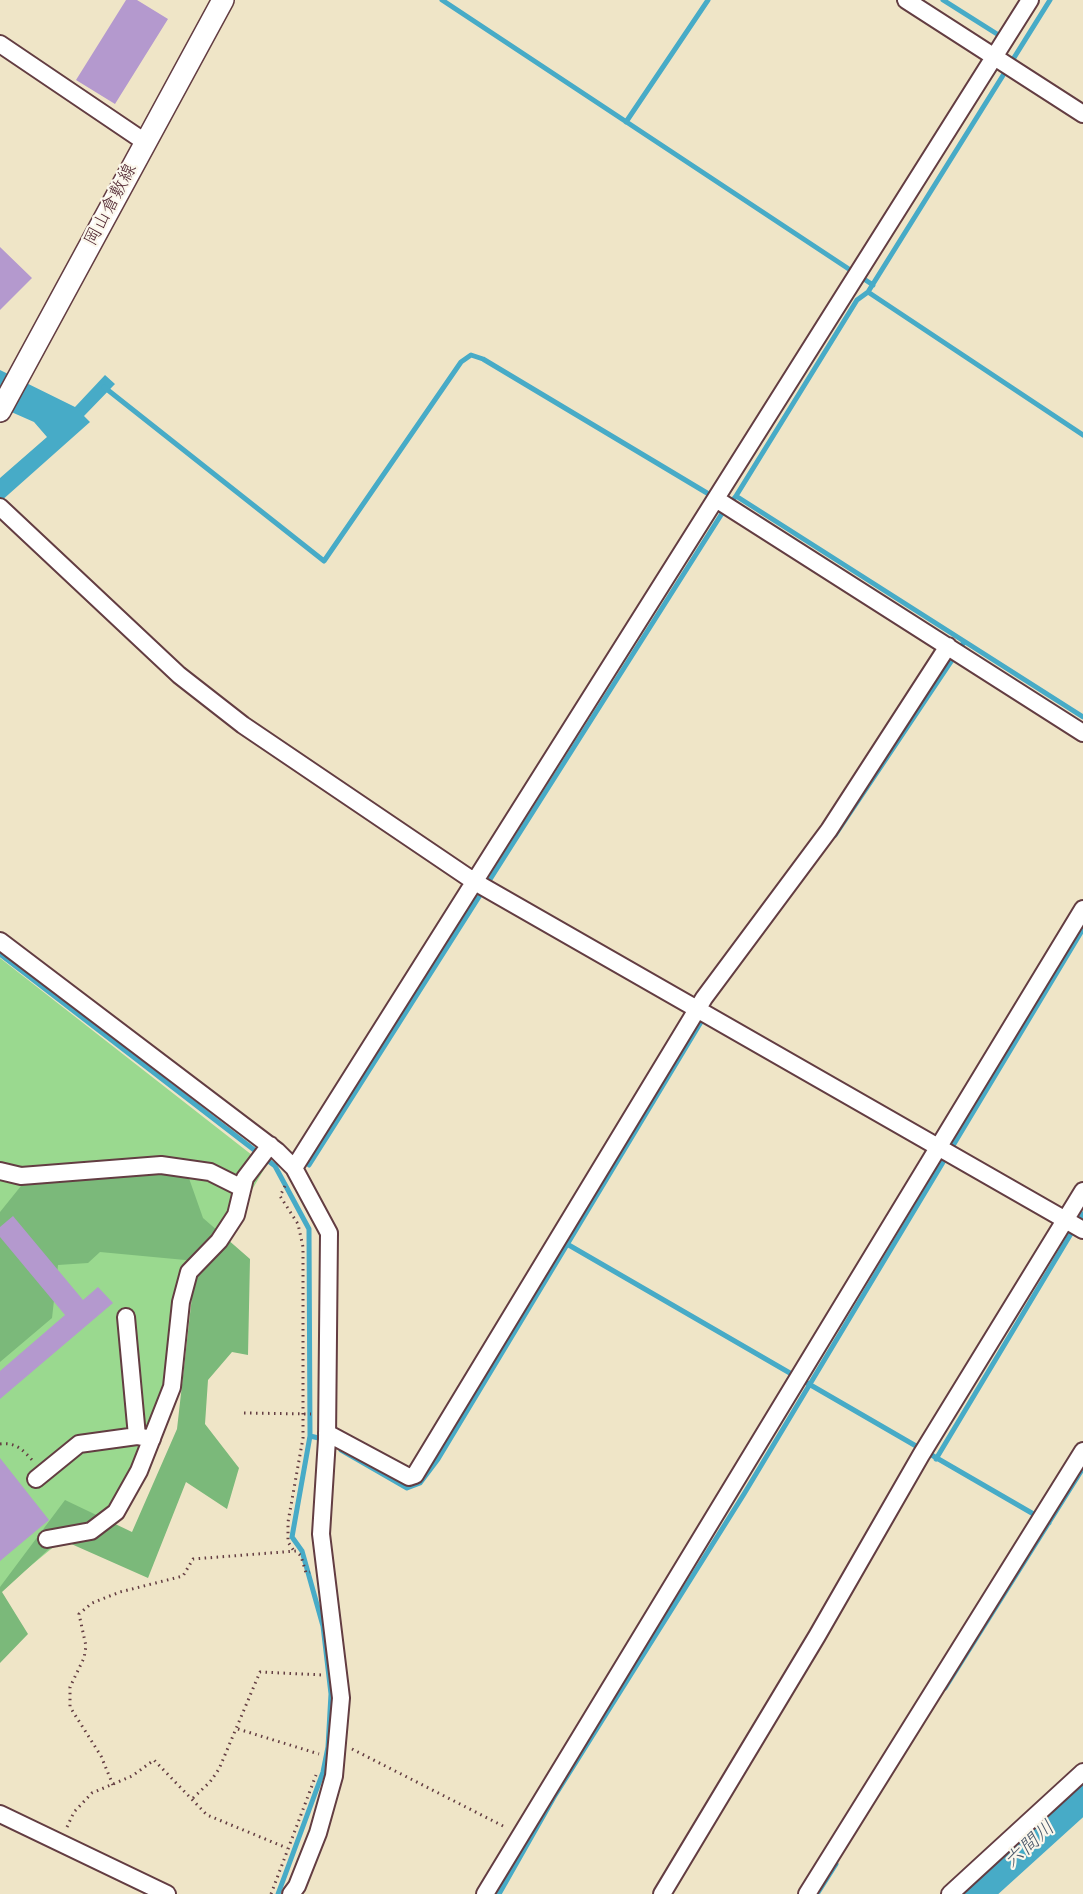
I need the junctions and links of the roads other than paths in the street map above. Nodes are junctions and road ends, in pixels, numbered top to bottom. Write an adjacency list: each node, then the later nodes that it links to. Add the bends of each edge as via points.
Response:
1 (223, 0): 7 (main road, 岡山倉敷線)
2 (906, 0): 5 (street)
3 (1030, 0): 5 (street)
4 (0, 44): 7 (street)
5 (1004, 64): 6 (street); 9 (street, via 858,274)
6 (1083, 114)
7 (145, 141): 8 (main road, 岡山倉敷線)
8 (1, 409)
9 (724, 504): 11 (street); 13 (street)
10 (0, 507): 13 (street, via 179,675 243,725)
11 (954, 650): 12 (street); 16 (street)
12 (1083, 733)
13 (482, 886): 16 (street); 19 (street)
14 (1083, 909): 17 (street)
15 (0, 941): 18 (street)
16 (704, 1012): 17 (street); 27 (street, via 415,1475 409,1478)
17 (944, 1151): 23 (street); 35 (street, via 798,1378)
18 (264, 1152): 19 (street); 21 (street, via 244,1178)
19 (294, 1168): 27 (street, via 329,1233)
20 (0, 1170): 21 (street, via 21,1176 161,1165 210,1172)
21 (242, 1188): 26 (street, via 236,1215 219,1241 189,1272 181,1302 172,1387)
22 (1083, 1191): 23 (street)
23 (1064, 1220): 24 (street); 36 (street)
24 (1083, 1230)
25 (126, 1317): 26 (street)
26 (144, 1437): 29 (street, via 79,1444); 30 (street, via 139,1471 116,1512 91,1532)
27 (327, 1439): 34 (street, via 321,1534 341,1698 334,1776 304,1869)
28 (1083, 1451): 37 (street)
29 (40, 1476)
30 (46, 1539)
31 (1083, 1773): 38 (street)
32 (0, 1814): 33 (street)
33 (167, 1894)
34 (291, 1894)
35 (485, 1894)
36 (662, 1894)
37 (807, 1894)
38 (950, 1894)

